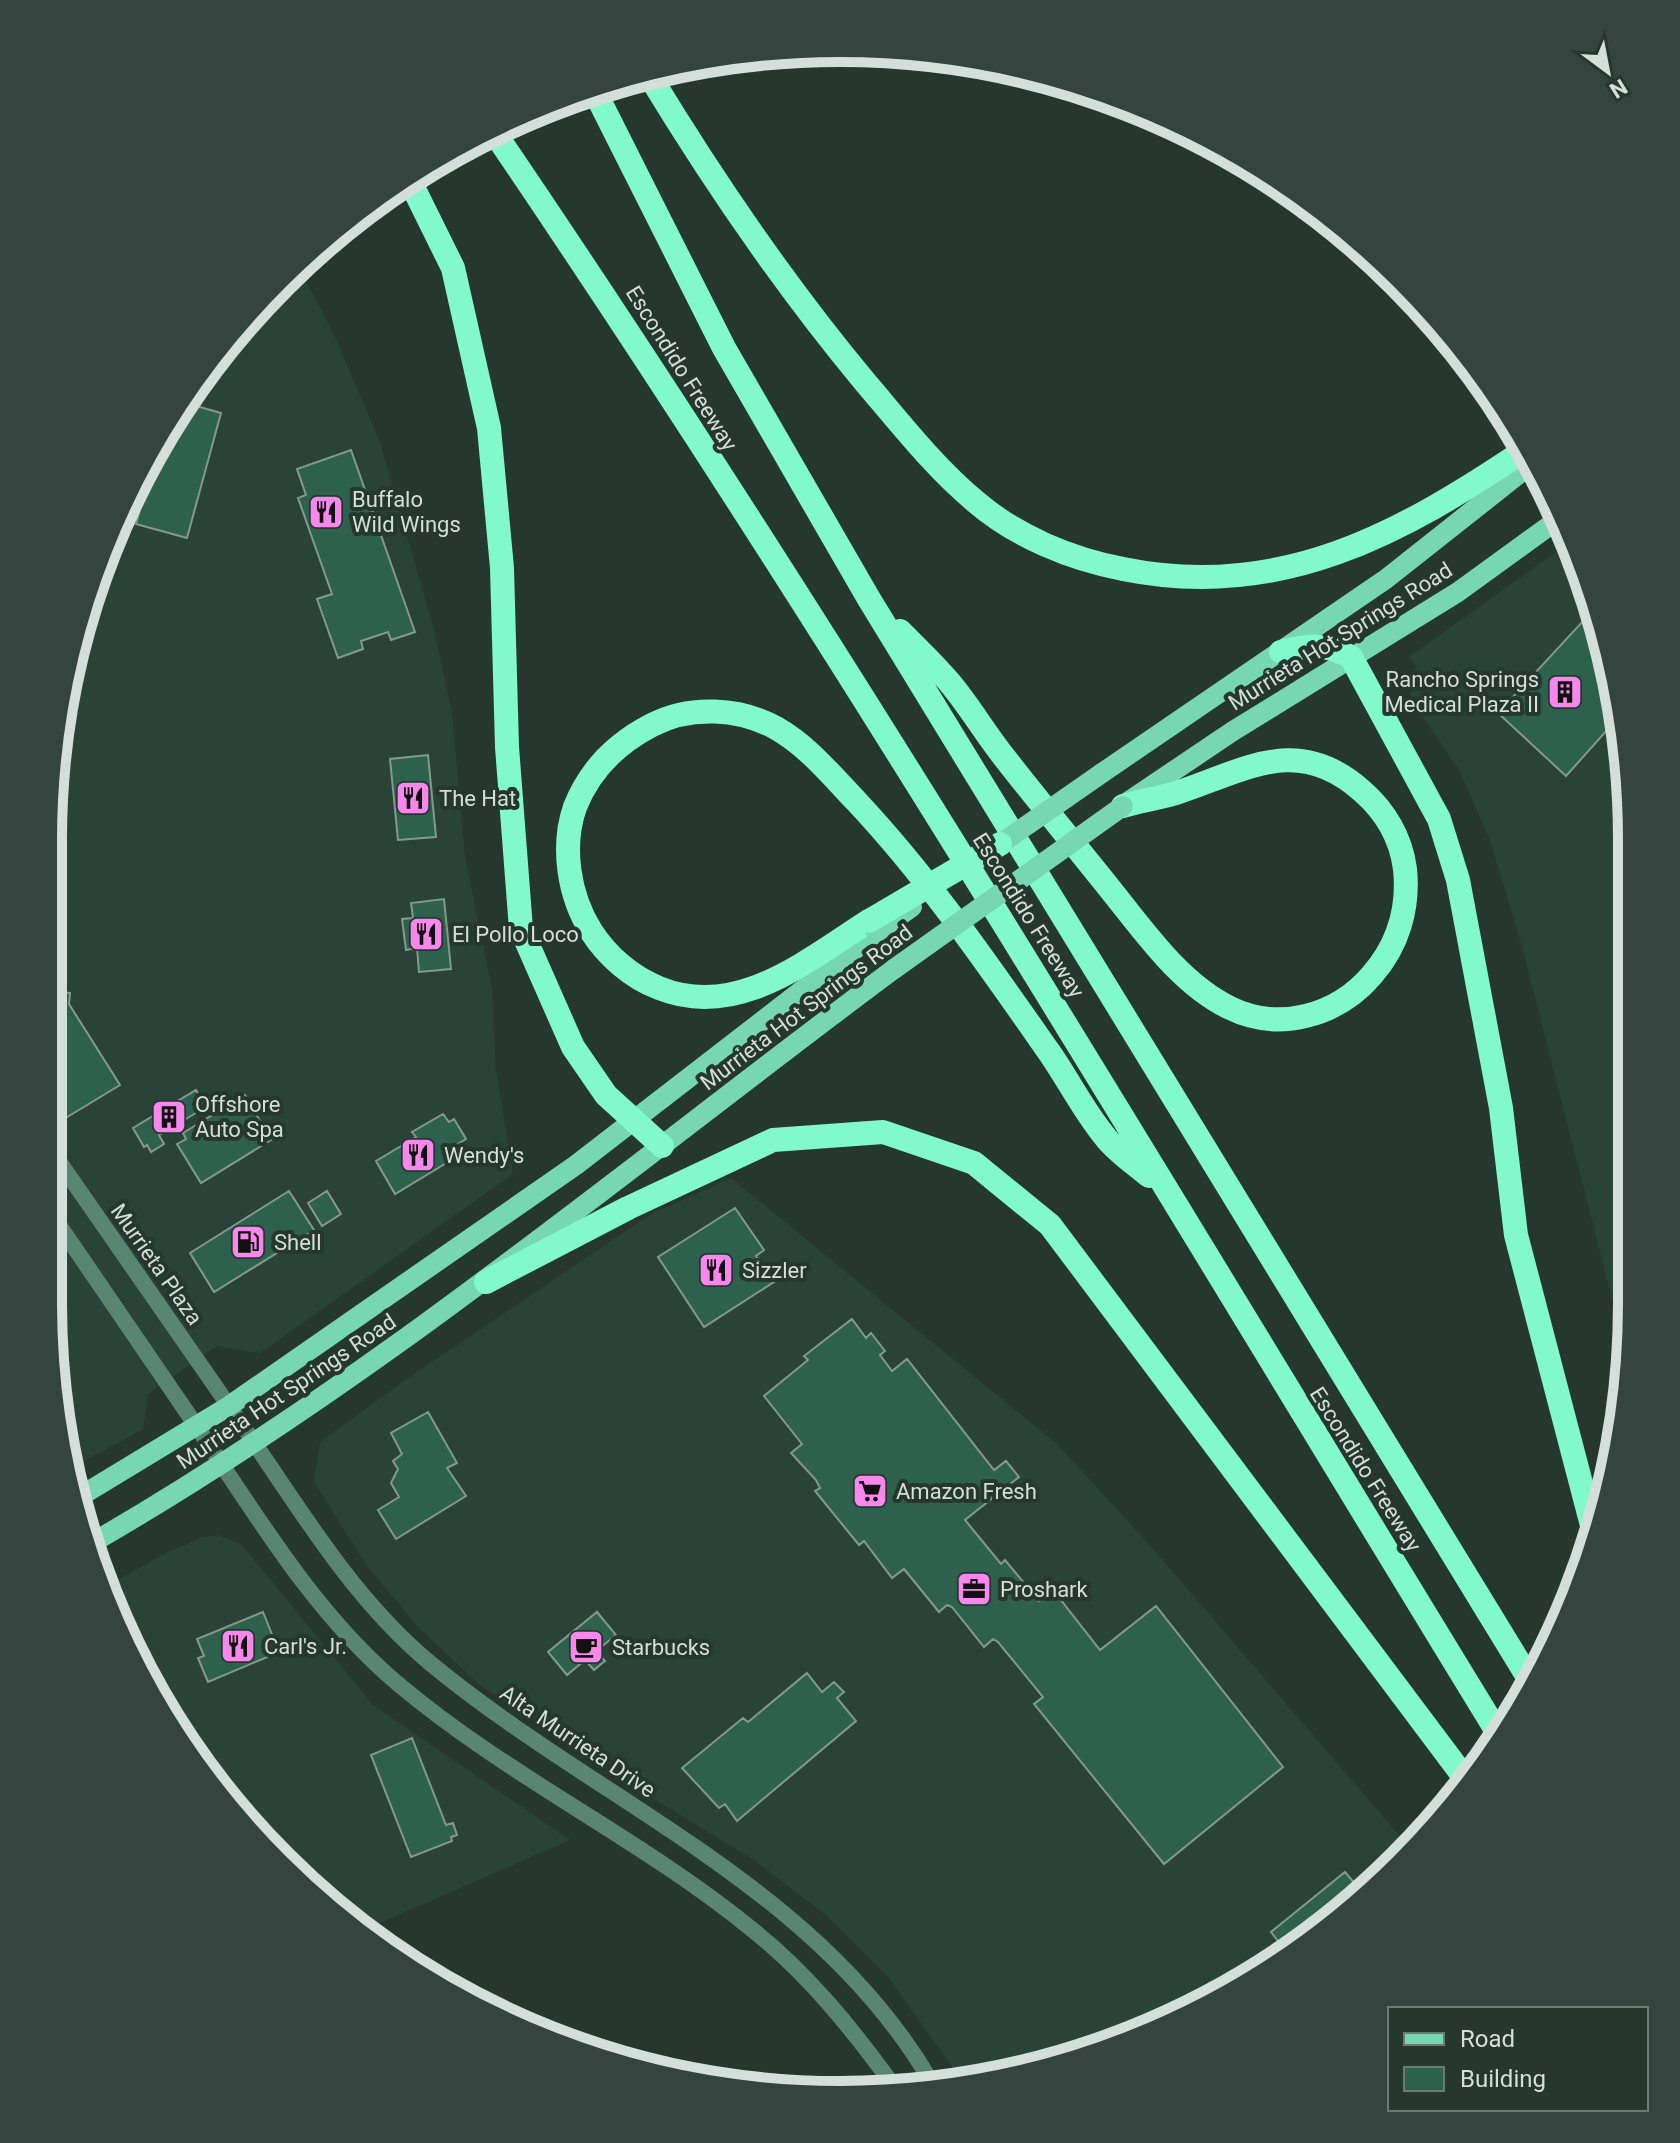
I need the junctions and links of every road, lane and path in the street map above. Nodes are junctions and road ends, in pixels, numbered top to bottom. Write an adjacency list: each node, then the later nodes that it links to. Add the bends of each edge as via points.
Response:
1 (655, 85): 5 (highway, via 703,165 819,327 933,462 977,504 1034,540 1100,565 1161,577 1227,579 1296,568 1425,512)
2 (599, 100): 8 (highway, Escondido Freeway, via 724,348)
3 (500, 140): 17 (highway, Escondido Freeway, via 600,287 1049,993)
4 (414, 189): 14 (highway, via 453,268 489,428 502,568 507,747 521,929 573,1047)
5 (1516, 455)
6 (1524, 470): 9 (main road, Murrieta Hot Springs Road, via 1397,571)
7 (1551, 525): 10 (main road, Murrieta Hot Springs Road, via 1458,592)
8 (869, 599): 11 (highway, via 950,683 1001,754 1172,963 1217,1002 1267,1019 1310,1016 1348,998 1388,954 1404,909 1405,867 1398,841 1375,802 1340,774 1293,760 1254,763 1176,793); 27 (highway, Escondido Freeway)
9 (1281, 652): 10 (highway, via 1312,644); 12 (main road, Murrieta Hot Springs Road, bridge)
10 (1351, 657): 11 (main road, Murrieta Hot Springs Road); 25 (highway, via 1439,819 1458,880 1501,1108 1516,1235)
11 (1123, 806): 15 (main road, Murrieta Hot Springs Road, bridge, via 894,969)
12 (1000, 844): 13 (highway, bridge)
13 (873, 927): 14 (main road, Murrieta Hot Springs Road); 17 (highway, via 748,991 706,997 666,991 617,962 581,913 569,865 575,809 598,766 659,721 680,714 731,713 777,729 810,753 875,821 956,920 1106,1139)
14 (632, 1122): 15 (highway); 20 (main road, Murrieta Hot Springs Road)
15 (662, 1146): 19 (main road, Murrieta Hot Springs Road)
16 (62, 1166): 20 (street, Murrieta Plaza)
17 (1165, 1191): 28 (highway, Escondido Freeway)
18 (62, 1229): 21 (street)
19 (486, 1282): 22 (main road, Murrieta Hot Springs Road); 29 (highway, via 773,1140 883,1132 974,1163 1050,1225)
20 (229, 1406): 21 (main road, Murrieta Hot Springs Road); 22 (street, Alta Murrieta Drive)
21 (197, 1427): 23 (street); 24 (main road, Murrieta Hot Springs Road)
22 (255, 1444): 23 (main road, Murrieta Hot Springs Road); 30 (street, Alta Murrieta Drive, via 355,1585 421,1656 778,1907 865,1989)
23 (223, 1465): 26 (main road, Murrieta Hot Springs Road); 31 (street, via 336,1622 373,1662 461,1733 756,1932 825,1999)
24 (86, 1493)
25 (1589, 1512)
26 (99, 1539)
27 (1525, 1672)
28 (1493, 1725)
29 (1460, 1772)
30 (927, 2076)
31 (888, 2079)

